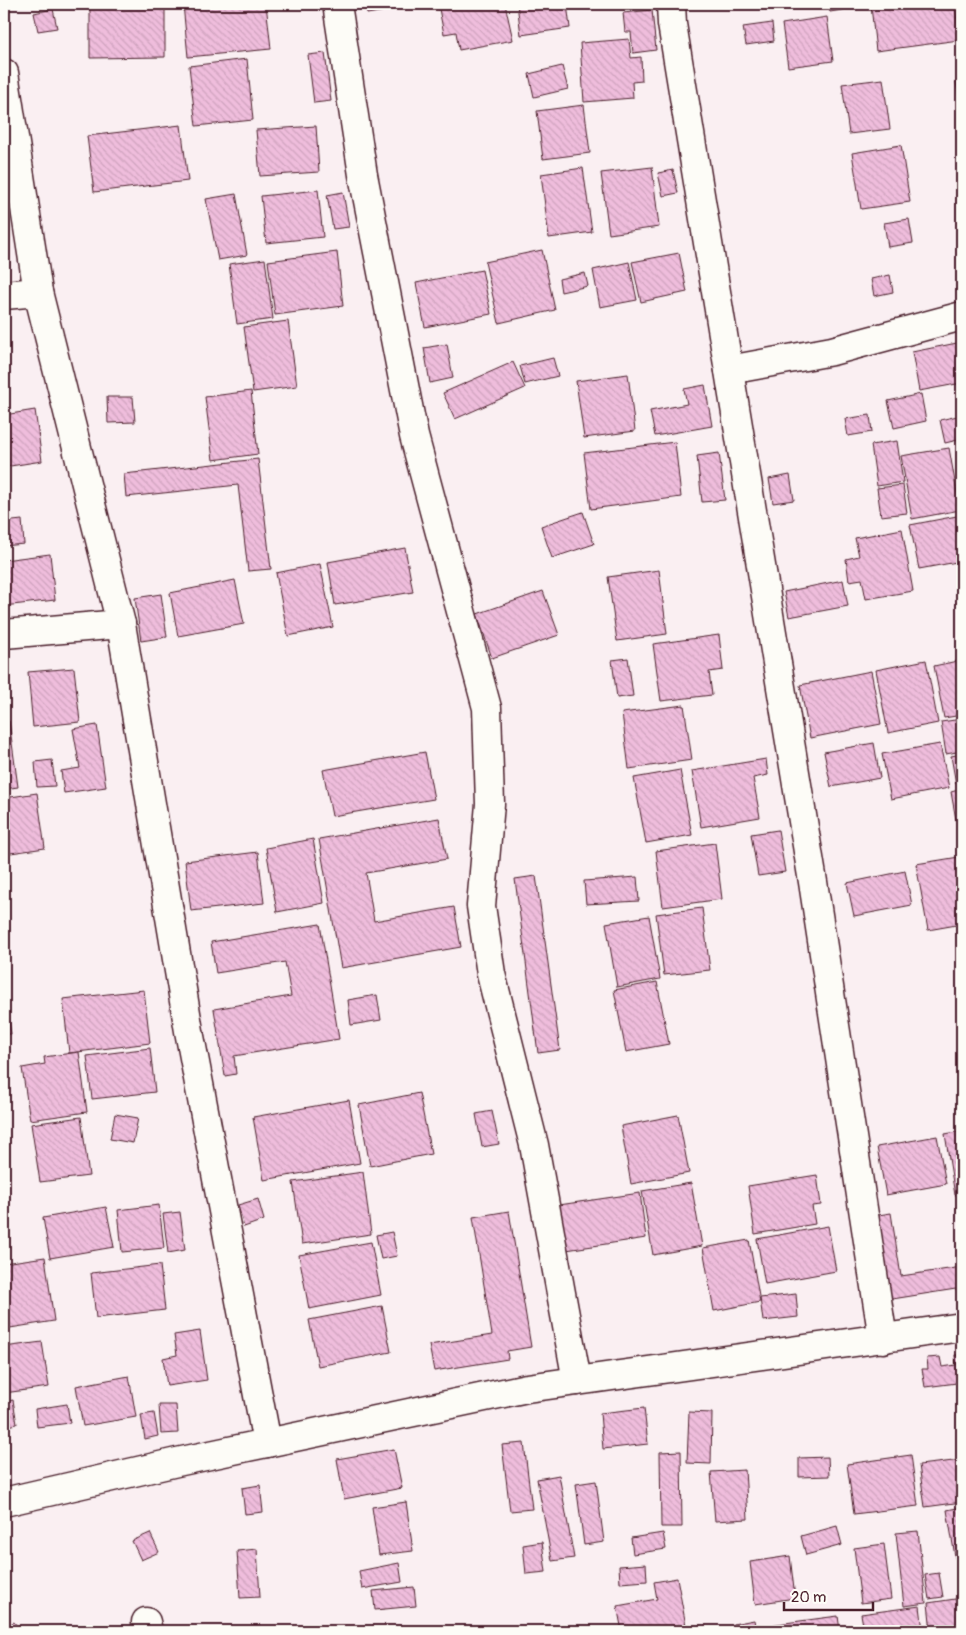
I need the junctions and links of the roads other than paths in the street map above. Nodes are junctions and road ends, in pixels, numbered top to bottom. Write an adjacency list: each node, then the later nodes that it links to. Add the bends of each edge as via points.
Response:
1 (337, 4): 12 (street, via 363,175 414,436 487,708 490,804 481,906 491,974 534,1145)
2 (671, 4): 7 (street)
3 (4, 73): 4 (street)
4 (38, 292): 5 (street); 8 (street)
5 (4, 295)
6 (962, 316): 7 (street, via 832,351)
7 (729, 370): 11 (street, via 813,882)
8 (121, 624): 9 (street); 13 (street, via 189,1031)
9 (4, 634)
10 (962, 1327): 11 (street)
11 (882, 1338): 12 (street)
12 (577, 1382): 13 (street, via 526,1388)
13 (267, 1443): 14 (street)
14 (4, 1502)

